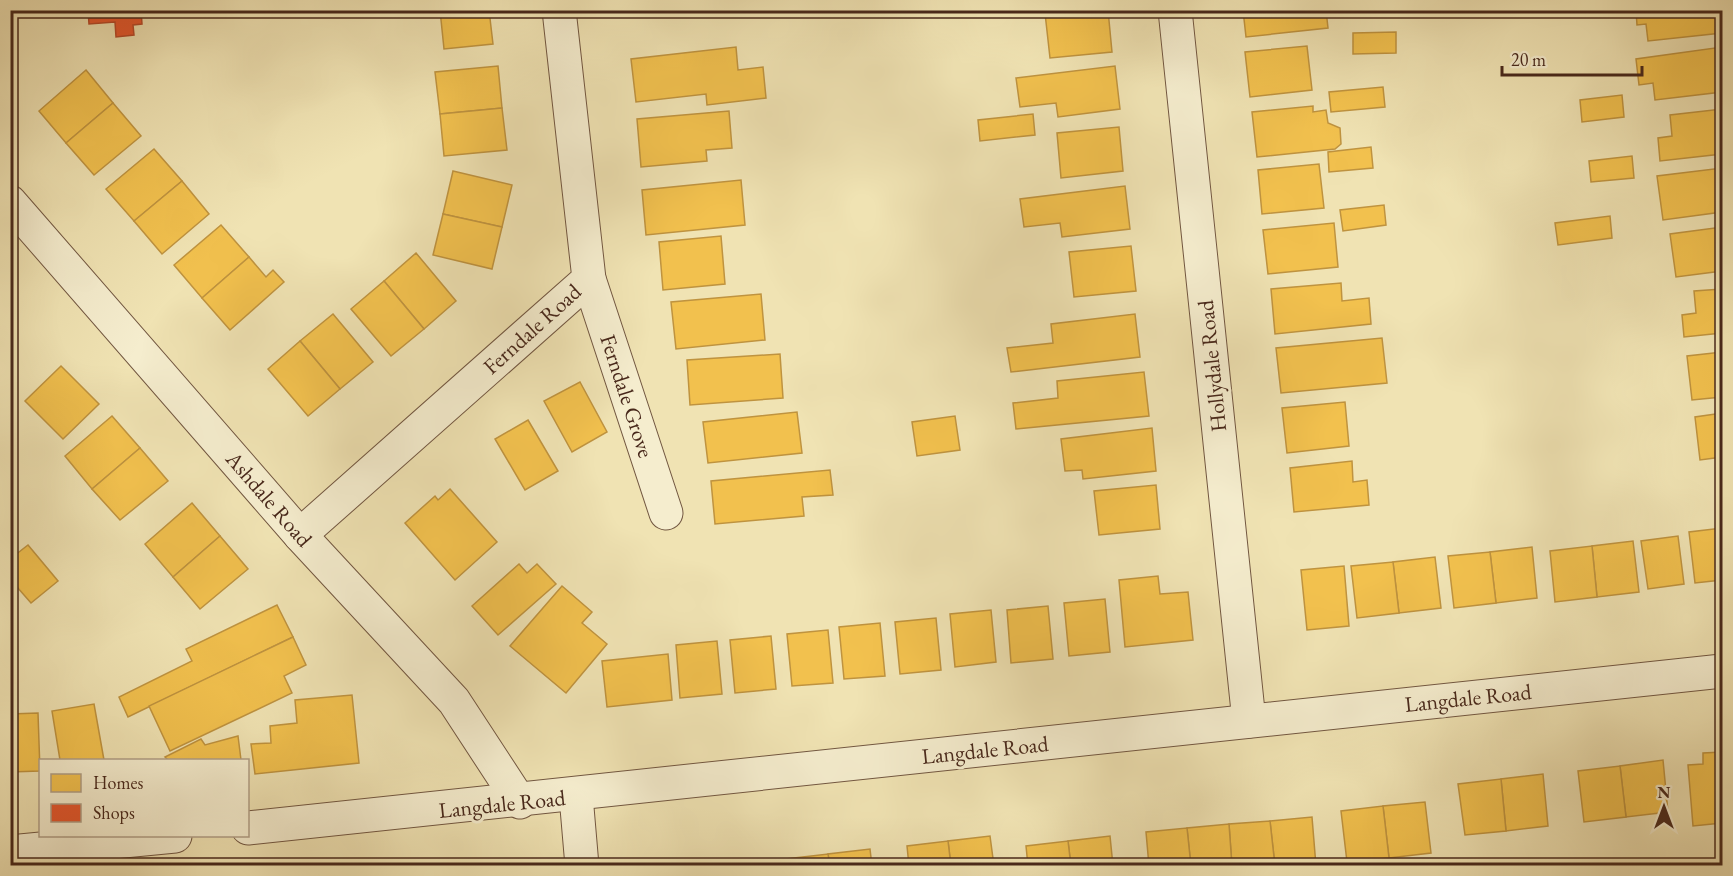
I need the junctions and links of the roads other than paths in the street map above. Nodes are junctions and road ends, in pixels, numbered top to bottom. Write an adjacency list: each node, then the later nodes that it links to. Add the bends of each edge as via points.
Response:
1 (559, 10): 4 (street, Ferndale Road)
2 (1174, 10): 8 (street, Hollydale Road)
3 (10, 202): 6 (street, Ashdale Road)
4 (589, 279): 5 (street, Ferndale Grove); 6 (street, Ferndale Road)
5 (666, 513)
6 (300, 535): 10 (street, Ashdale Road, via 454,701)
7 (1722, 671): 8 (street, Langdale Road)
8 (1249, 721): 9 (street, Langdale Road)
9 (576, 796): 10 (street, Langdale Road); 14 (street)
10 (520, 802): 11 (street, Langdale Road)
11 (249, 828)
12 (165, 837): 13 (street)
13 (10, 852)
14 (582, 866)

